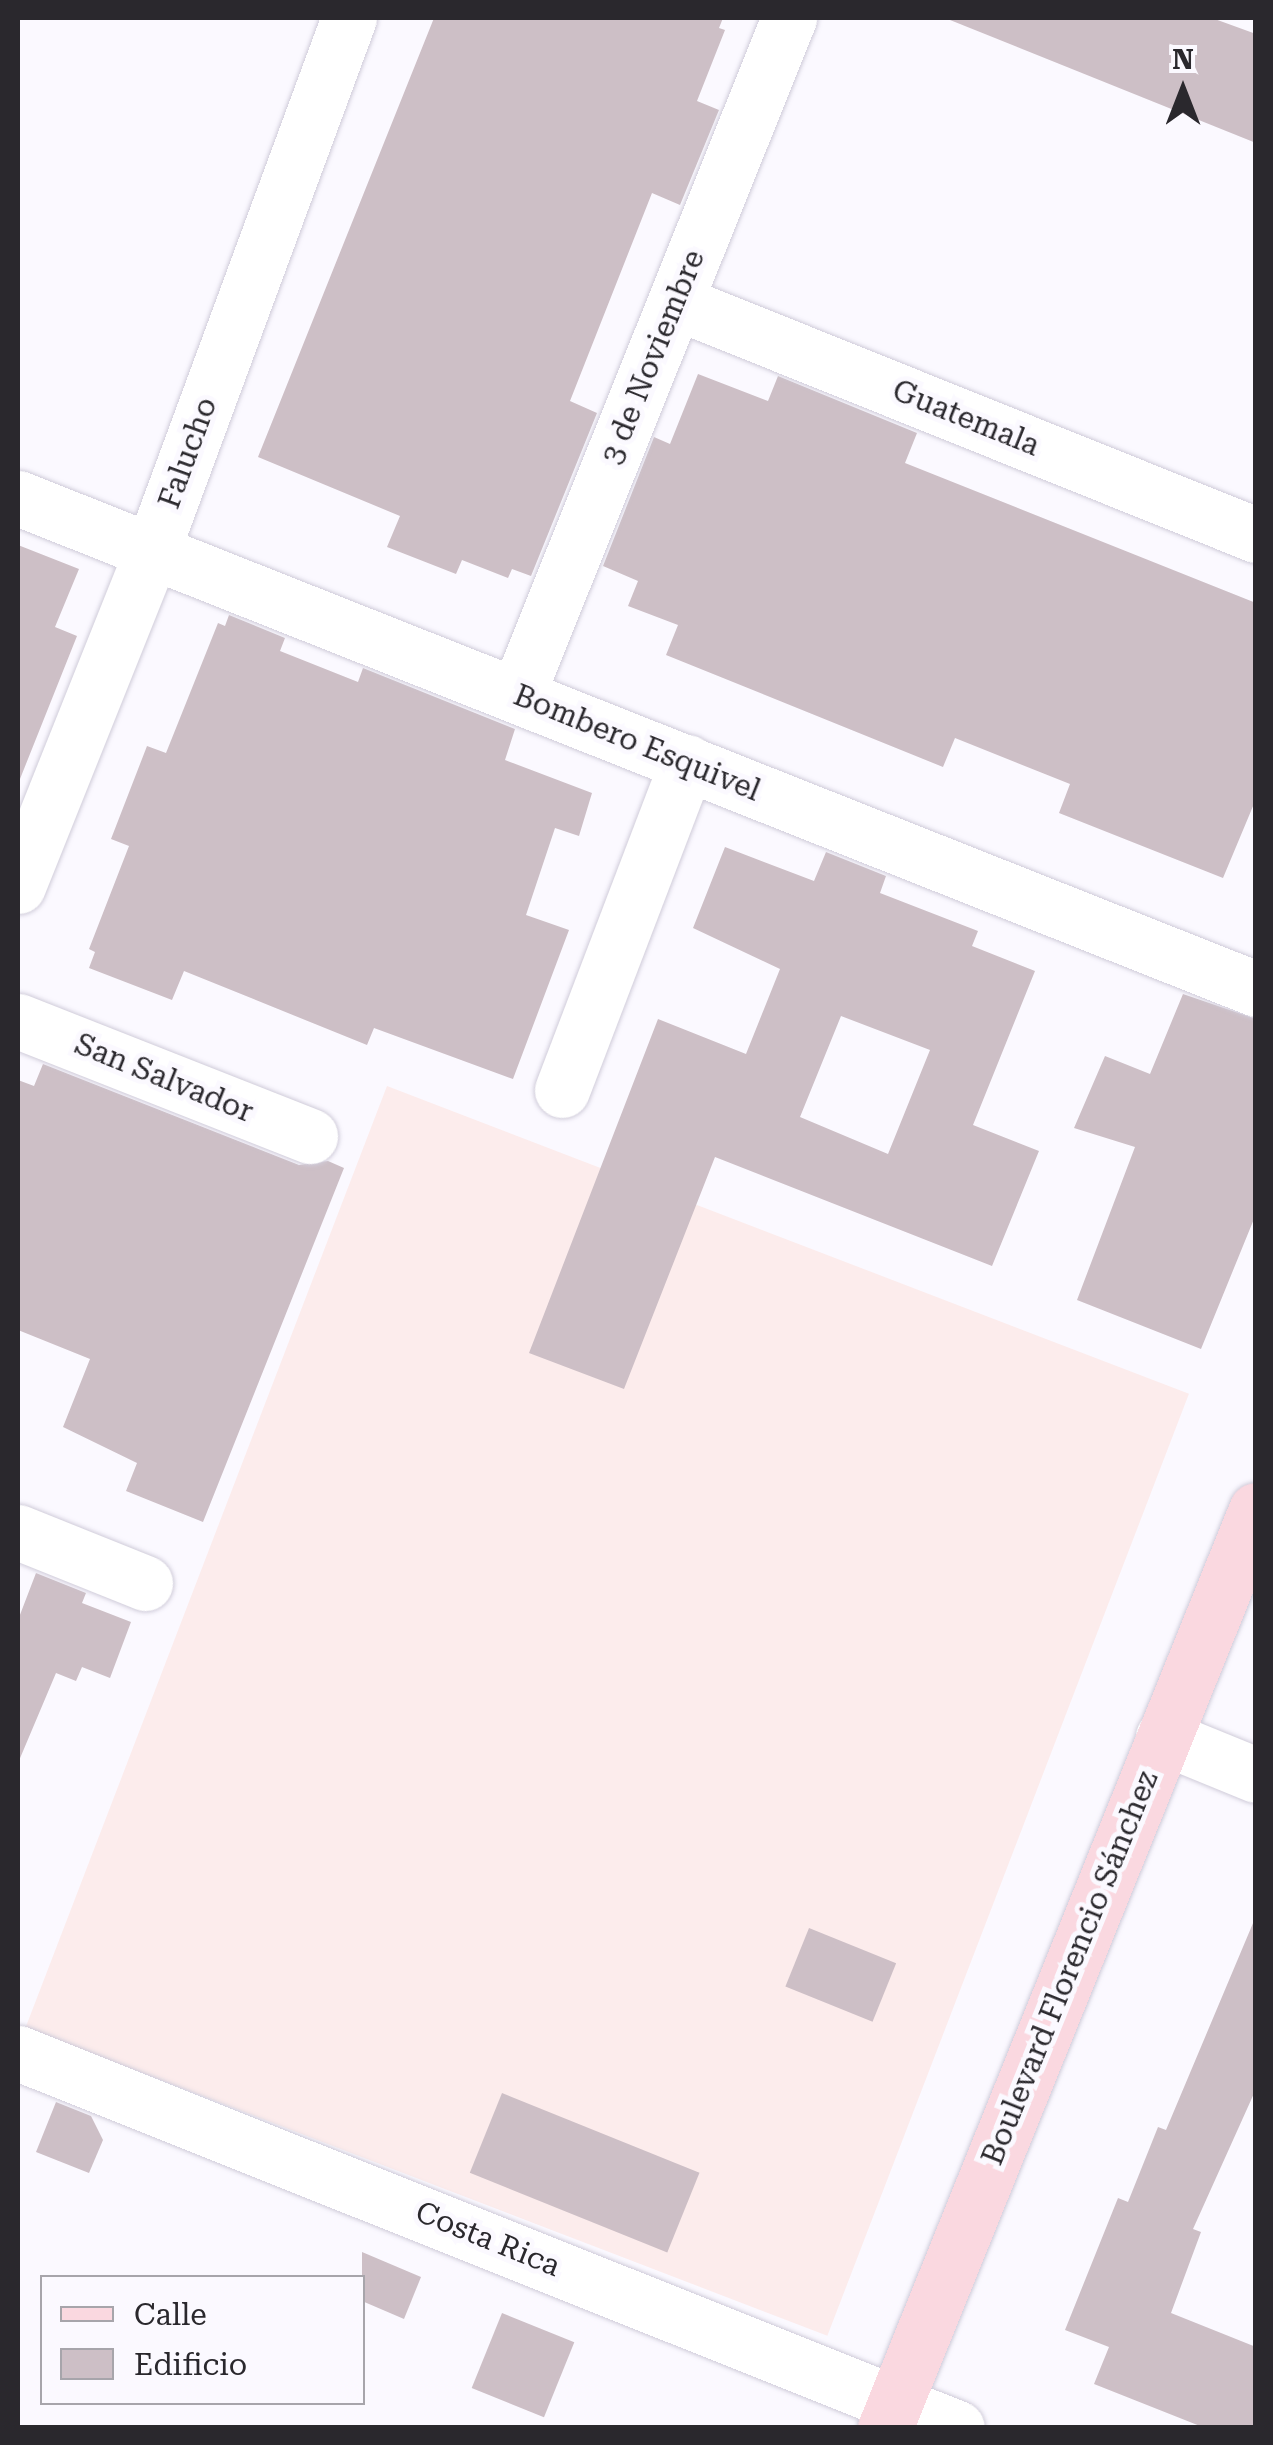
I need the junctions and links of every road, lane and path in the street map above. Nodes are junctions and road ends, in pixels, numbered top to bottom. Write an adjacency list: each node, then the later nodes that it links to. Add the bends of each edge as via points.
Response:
1 (349, 18): 6 (street, Falucho)
2 (789, 18): 3 (street, 3 de Noviembre)
3 (676, 302): 5 (street, Guatemala); 7 (street, 3 de Noviembre)
4 (18, 498): 6 (street, Bombero Esquivel)
5 (1256, 535)
6 (152, 551): 7 (street, Bombero Esquivel); 9 (street, Falucho)
7 (517, 695): 8 (street, Bombero Esquivel)
8 (686, 762): 10 (street, Bombero Esquivel); 12 (street)
9 (18, 886)
10 (1256, 988)
11 (18, 1020): 13 (street, San Salvador)
12 (562, 1090)
13 (310, 1136)
14 (1256, 1510): 17 (main road, Boulevard Florencio Sánchez)
15 (18, 1532): 16 (street)
16 (145, 1583)
17 (1162, 1737): 18 (street); 20 (main road, Boulevard Florencio Sánchez)
18 (1256, 1775)
19 (18, 2052): 20 (street, Costa Rica)
20 (891, 2414): 21 (street, Costa Rica)
21 (957, 2428)

